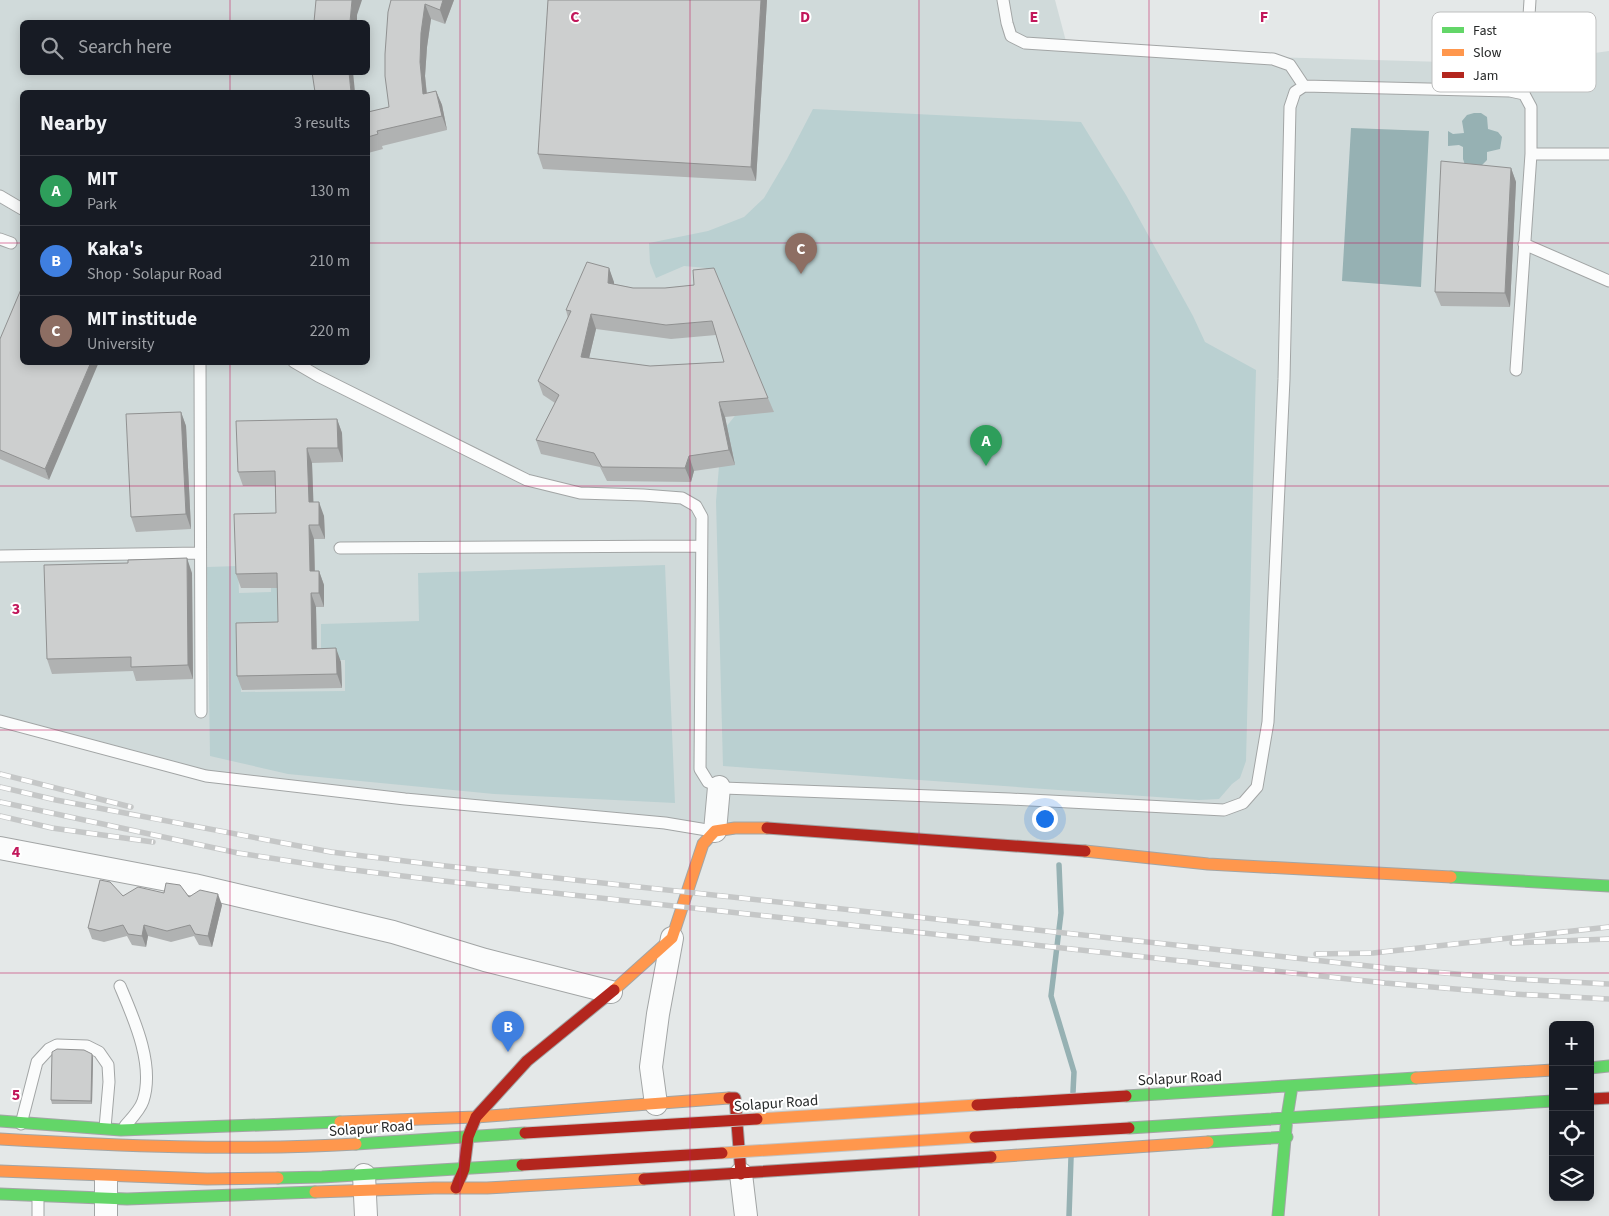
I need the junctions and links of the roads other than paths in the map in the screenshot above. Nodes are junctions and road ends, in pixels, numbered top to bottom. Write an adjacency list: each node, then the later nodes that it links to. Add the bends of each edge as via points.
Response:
1 (1003, 0): 2 (lane, via 1011,36 1025,43 1273,59 1290,65)
2 (1304, 86): 3 (lane); 23 (lane, via 1295,92 1290,108 1284,379 1268,722 1257,787 1243,803 1224,810)
3 (1432, 88)
4 (1517, 92): 5 (lane)
5 (1524, 94): 6 (lane, via 1531,107)
6 (1530, 154): 7 (lane); 12 (lane)
7 (1609, 154)
8 (0, 196): 9 (lane)
9 (20, 208)
10 (0, 239): 11 (lane)
11 (12, 244)
12 (1524, 244): 13 (lane); 16 (lane)
13 (1609, 280)
14 (200, 365): 19 (lane)
15 (299, 365): 17 (lane, via 527,480 580,493 682,498 696,506 702,517)
16 (1516, 370)
17 (701, 546): 18 (lane); 23 (lane, via 700,769 708,782)
18 (340, 548)
19 (200, 553): 20 (lane); 21 (lane)
20 (0, 556)
21 (201, 712)
22 (0, 721): 24 (lane, via 206,776 405,799 665,823)
23 (719, 787): 24 (street)
24 (715, 831): 26 (main road, via 781,828 1208,864); 27 (main road, via 703,844)
25 (0, 848): 29 (street, via 194,886 392,932 485,960)
26 (1609, 886)
27 (672, 938): 29 (main road); 37 (street, via 651,1067)
28 (120, 986): 43 (lane, via 142,1047 146,1078 142,1102)
29 (612, 992): 38 (main road, via 527,1061)
30 (1609, 1066): 31 (main road)
31 (1594, 1068)
32 (1549, 1070): 33 (main road, Solapur Road)
33 (1292, 1086): 39 (main road); 44 (main road, Solapur Road, bridge)
34 (1609, 1098): 35 (main road)
35 (1594, 1099)
36 (1549, 1101): 39 (main road)
37 (656, 1104): 38 (main road); 51 (main road, via 735,1098)
38 (476, 1117): 43 (main road); 44 (main road)
39 (1288, 1117): 45 (main road); 49 (main road, bridge)
40 (0, 1121): 41 (main road)
41 (21, 1123): 42 (main road); 42 (lane, via 37,1062 57,1045 87,1046 99,1052 108,1065); 47 (lane)
42 (105, 1129): 43 (main road); 48 (lane)
43 (122, 1130): 48 (lane)
44 (468, 1137): 48 (main road, Solapur Road, via 321,1146 208,1148); 49 (main road)
45 (1286, 1137): 51 (main road); 61 (main road)
46 (0, 1139): 47 (main road, Solapur Road)
47 (21, 1141): 48 (main road, Solapur Road)
48 (109, 1144)
49 (464, 1168): 53 (main road); 54 (main road)
50 (0, 1171): 52 (main road)
51 (741, 1174): 54 (main road); 60 (street)
52 (106, 1175): 53 (main road, via 207,1179 322,1177); 57 (street)
53 (365, 1182): 54 (main road); 57 (main road, via 127,1199); 59 (street)
54 (456, 1188)
55 (0, 1194): 56 (main road)
56 (38, 1196): 57 (main road); 58 (lane)
57 (106, 1207)
58 (38, 1216)
59 (366, 1216)
60 (746, 1216)
61 (1278, 1216)

